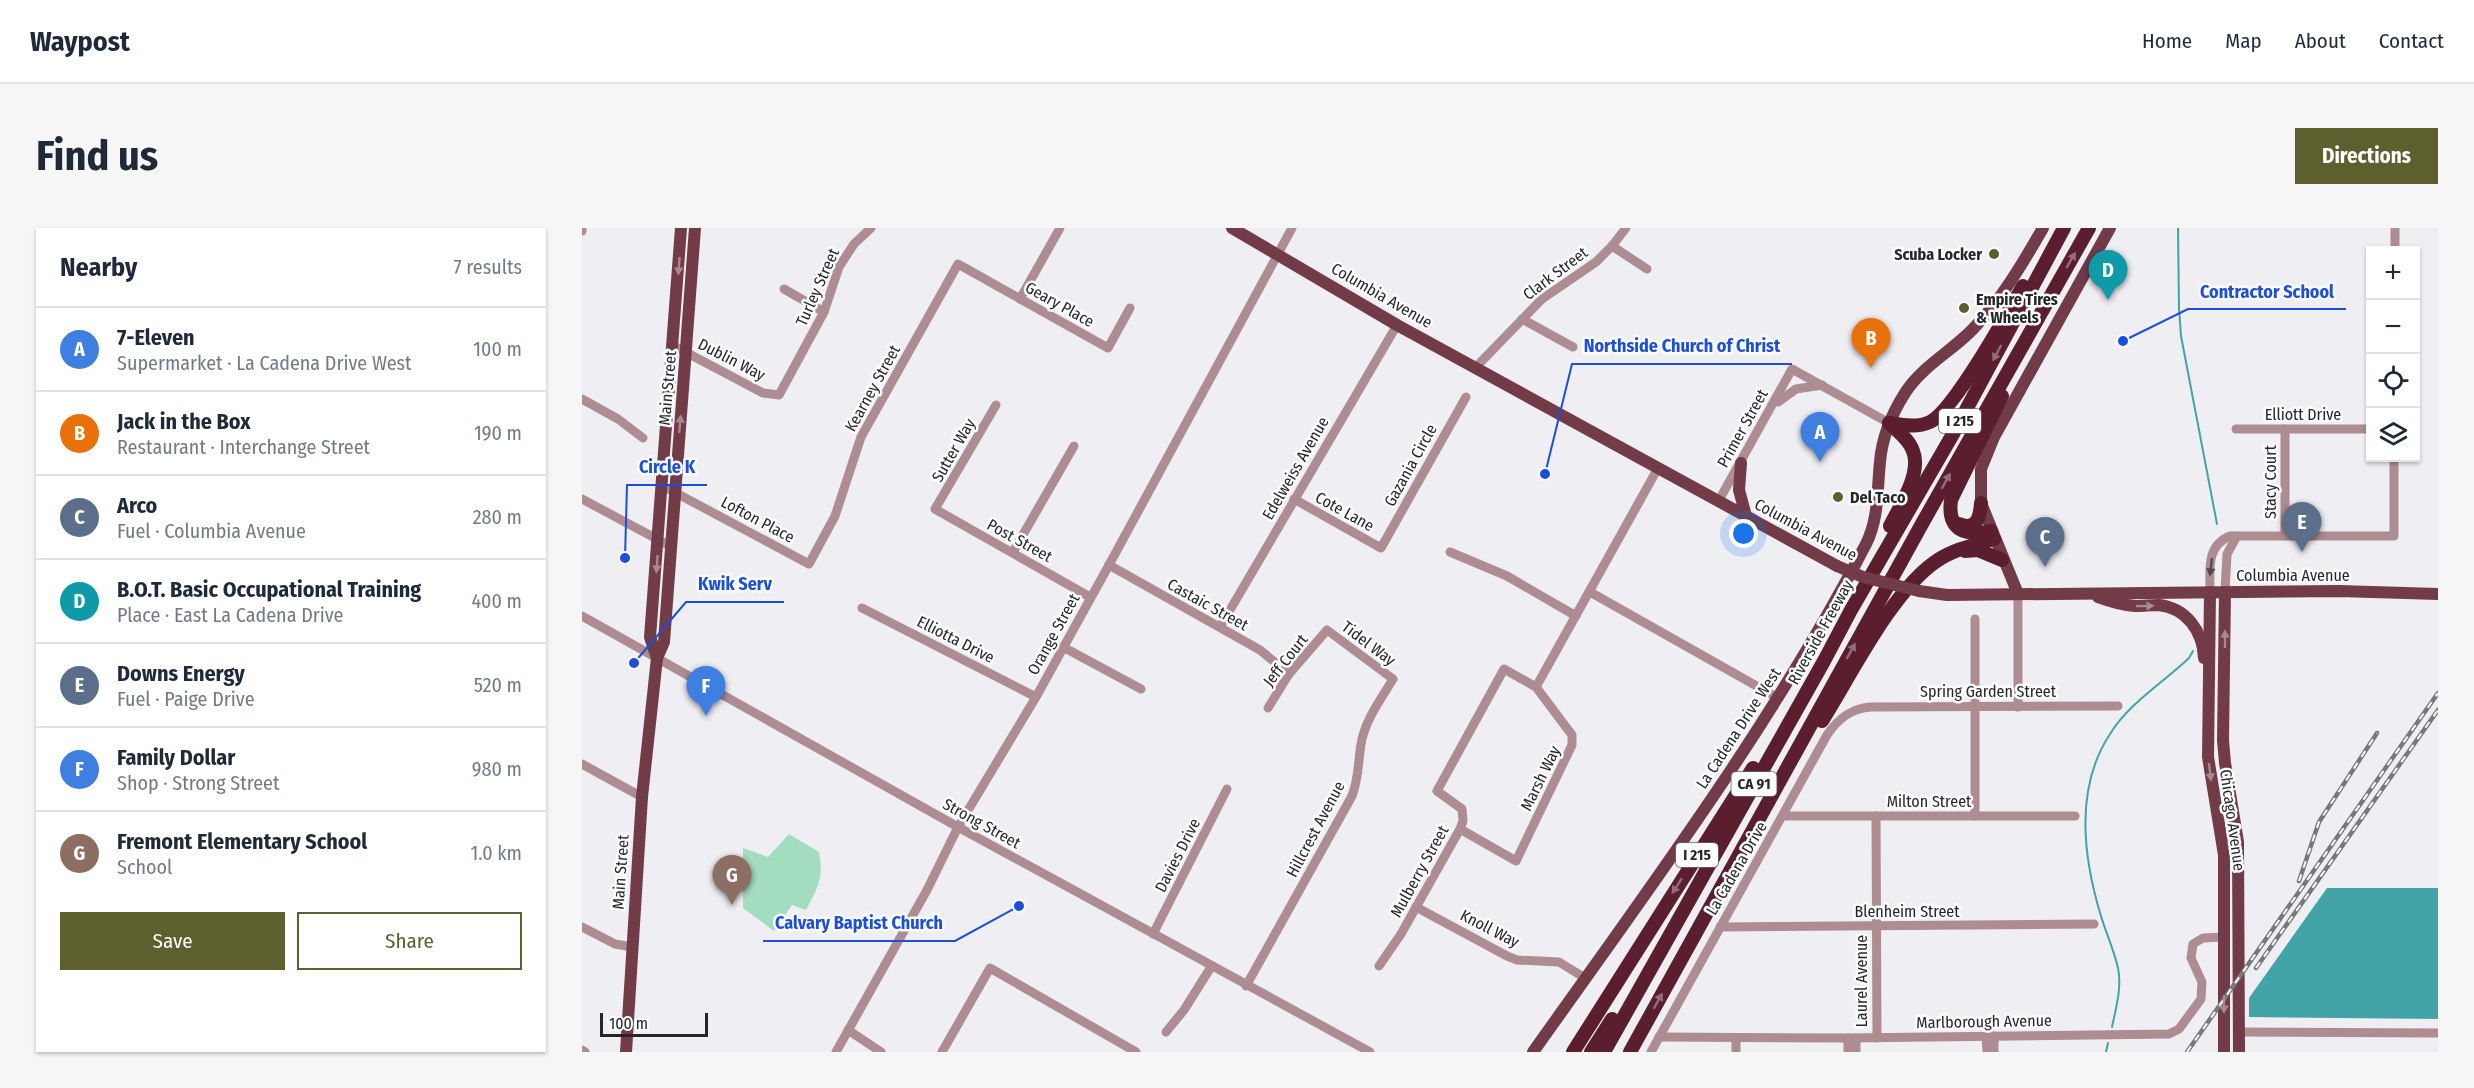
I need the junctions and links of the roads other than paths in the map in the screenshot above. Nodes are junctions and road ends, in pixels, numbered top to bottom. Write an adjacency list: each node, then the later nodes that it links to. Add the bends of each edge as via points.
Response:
1 (681, 228): 25 (main road, Main Street, one-way to 25)
2 (695, 228): 27 (main road, Main Street)
3 (871, 228): 22 (street, Turley Street, via 842,261)
4 (1060, 228): 20 (street)
5 (1232, 228): 16 (main road, Columbia Avenue)
6 (1292, 228): 16 (street, Orange Street)
7 (1626, 228): 14 (street, Clark Street)
8 (2043, 228): 36 (main road, La Cadena Drive West, via 1985,317 1906,390)
9 (2057, 228): 36 (highway, via 1956,395 1939,416 1918,426)
10 (2064, 228): 73 (highway, Riverside Freeway / I 215, one-way to 73, via 1953,434)
11 (2090, 228): 28 (highway, I 215, one-way to 11)
12 (2110, 228): 50 (main road, via 1987,453 1979,481)
13 (2396, 228): 15 (street)
14 (1612, 246): 18 (street); 23 (street, Clark Street)
15 (2395, 246)
16 (1278, 253): 24 (main road, Columbia Avenue); 64 (street, Orange Street)
17 (958, 264): 20 (street, Geary Place); 63 (street, Kearney Street, via 861,436 835,516)
18 (1647, 269)
19 (784, 289): 22 (street)
20 (1020, 299): 21 (street, Geary Place, via 1107,348)
21 (1130, 308)
22 (824, 312): 31 (street, Turley Street)
23 (1522, 319): 26 (street); 29 (street, Clark Street)
24 (1397, 325): 29 (main road, Columbia Avenue); 48 (street, Edelweiss Avenue)
25 (674, 346): 27 (street, Dublin Way); 45 (main road, Main Street)
26 (1573, 347)
27 (687, 353): 31 (street, Dublin Way, via 763,393); 46 (main road, Main Street, one-way to 27)
28 (2011, 365): 53 (highway, via 2000,404 1952,500); 95 (highway, I 215, one-way to 28)
29 (1476, 367): 44 (main road, Columbia Avenue)
30 (1822, 385): 35 (street, via 1796,389); 35 (street, Primer Street, via 1792,369); 36 (street)
31 (779, 395)
32 (1466, 397): 58 (street, Gazania Circle)
33 (582, 399): 40 (street)
34 (996, 405): 51 (street, Sutter Way)
35 (1772, 407): 43 (street, Primer Street)
36 (1889, 423): 73 (highway, via 1913,450 1914,470 1856,590); 88 (main road, La Cadena Drive West, via 1880,463 1878,504 1867,541)
37 (2236, 429): 38 (street, Elliott Drive)
38 (2285, 429): 39 (street, Elliott Drive); 56 (street, Stacy Court)
39 (2366, 429)
40 (643, 438)
41 (1074, 446): 59 (street)
42 (2394, 462): 56 (street, via 2394,536)
43 (1740, 463): 49 (street, Primer Street); 52 (main road, via 1739,489)
44 (1658, 468): 49 (main road, Columbia Avenue); 65 (street)
45 (661, 485): 46 (street, Lofton Place); 57 (main road, Main Street)
46 (674, 491): 57 (main road, Main Street); 63 (street, Lofton Place)
47 (582, 499): 57 (street)
48 (1294, 499): 58 (street, Cote Lane); 77 (street, Edelweiss Avenue)
49 (1718, 502): 52 (main road, Columbia Avenue)
50 (1981, 503): 53 (highway, via 1979,520 1970,526 1957,523); 54 (main road)
51 (935, 509): 59 (street, Post Street)
52 (1746, 516): 69 (main road, Columbia Avenue, bridge, via 1837,566 1881,582 1947,595)
53 (1951, 516): 54 (highway, via 1965,533)
54 (1992, 535): 61 (highway); 62 (main road)
55 (2237, 536): 56 (street); 66 (street, one-way to 66, via 2220,540 2213,549); 67 (street, via 2227,554)
56 (2285, 536)
57 (664, 543): 80 (main road, Main Street, via 650,637)
58 (1381, 548)
59 (1013, 552): 71 (street, Post Street)
60 (1450, 552): 75 (street, via 1507,576)
61 (1953, 552): 62 (highway, via 1978,550); 95 (highway, via 1916,578 1879,627 1820,724)
62 (2002, 560): 69 (main road)
63 (809, 564)
64 (1109, 565): 71 (street, Orange Street); 77 (street, Castaic Street)
65 (1590, 592): 75 (street); 88 (street)
66 (2210, 592): 67 (main road, Columbia Avenue); 68 (main road, Columbia Avenue); 89 (main road, Chicago Avenue)
67 (2225, 592): 70 (main road, Columbia Avenue); 112 (main road, Chicago Avenue, one-way to 67, via 2238,842 2223,740)
68 (2088, 593): 69 (main road, Columbia Avenue); 89 (main road, one-way to 89, via 2133,606 2160,605 2177,610 2193,623 2200,638)
69 (2018, 594): 92 (street)
70 (2435, 594)
71 (1090, 597): 79 (street, Orange Street)
72 (862, 608): 87 (street, Elliotta Drive)
73 (1851, 610): 81 (highway, Riverside Freeway / I 215)
74 (582, 616): 80 (street, Strong Street)
75 (1576, 616): 85 (street)
76 (1975, 619): 91 (street)
77 (1220, 627): 83 (street, Castaic Street, via 1260,650)
78 (1327, 630): 83 (street, Jeff Court); 84 (street, Tidel Way)
79 (1063, 647): 86 (street); 87 (street, Orange Street)
80 (657, 658): 98 (main road, Main Street); 103 (street, Strong Street)
81 (1824, 661): 105 (highway, Riverside Freeway / CA 91); 135 (highway, I 215, one-way to 135)
82 (1504, 669): 85 (street, Marsh Way); 104 (street, Mulberry Street, via 1437,791 1462,809)
83 (1289, 674): 93 (street, Jeff Court)
84 (1393, 679): 118 (street, Hillcrest Avenue, via 1365,732 1352,796)
85 (1536, 687): 104 (street, Marsh Way, via 1572,735 1572,745 1516,861)
86 (1142, 689)
87 (1036, 697): 103 (street, Orange Street)
88 (1778, 698): 117 (main road, La Cadena Drive West, via 1713,798)
89 (2209, 698): 113 (main road, Chicago Avenue, one-way to 113, via 2208,757 2224,855)
90 (2118, 706): 92 (street, Spring Garden Street)
91 (1975, 707): 92 (street, Spring Garden Street); 94 (street, Spring Garden Street); 101 (street)
92 (2018, 707)
93 (1268, 708)
94 (1858, 709): 99 (street, La Cadena Drive, via 1834,725)
95 (1792, 758): 138 (highway, I 215, one-way to 95)
96 (582, 764): 98 (street)
97 (1227, 789): 111 (street, Davies Drive)
98 (642, 797): 114 (main road, Main Street)
99 (1783, 816): 100 (street, Milton Street); 110 (street, La Cadena Drive)
100 (1876, 816): 101 (street, Milton Street); 108 (street, Laurel Avenue)
101 (1975, 816): 102 (street, Milton Street)
102 (2075, 816)
103 (958, 828): 111 (street, Strong Street); 119 (street, Orange Street)
104 (1460, 829): 106 (street, Mulberry Street)
105 (1684, 906): 136 (highway); 137 (highway, Riverside Freeway / CA 91)
106 (1416, 907): 115 (street, Mulberry Street); 117 (street, Knoll Way, via 1507,956 1559,962)
107 (2094, 924): 108 (street, Blenheim Street)
108 (1876, 926): 110 (street, Blenheim Street); 127 (street, Laurel Avenue)
109 (582, 927): 114 (street, via 615,944)
110 (1720, 927): 124 (street, La Cadena Drive)
111 (1153, 934): 116 (street, Strong Street)
112 (2240, 937): 113 (main road); 121 (main road, Chicago Avenue)
113 (2225, 938): 123 (street, Marlborough Avenue, via 2203,938 2193,944 2191,958 2203,990 2179,1029 2173,1032); 145 (main road, Chicago Avenue, one-way to 145)
114 (632, 947): 128 (main road, Main Street)
115 (1378, 966)
116 (1210, 967): 118 (street, Strong Street); 120 (street)
117 (1585, 978): 134 (main road, La Cadena Drive West)
118 (1246, 986): 133 (street, Strong Street)
119 (848, 1030): 129 (street, Orange Street); 130 (street)
120 (1166, 1032)
121 (2239, 1032): 122 (street); 146 (main road, via 2233,1036); 147 (main road, Chicago Avenue)
122 (2438, 1033)
123 (1990, 1036): 127 (street, Marlborough Avenue); 143 (street); 144 (street)
124 (1659, 1037): 125 (street, Marlborough Avenue); 139 (street, La Cadena Drive)
125 (1736, 1038): 126 (street, Marlborough Avenue); 140 (street)
126 (1852, 1038): 127 (street, Marlborough Avenue); 141 (street); 142 (street)
127 (1877, 1038)
128 (626, 1052)
129 (836, 1052)
130 (880, 1052)
131 (942, 1052): 132 (street, via 990,968)
132 (1136, 1052)
133 (1370, 1052)
134 (1533, 1052)
135 (1573, 1052)
136 (1592, 1052)
137 (1604, 1052)
138 (1630, 1052)
139 (1651, 1052)
140 (1736, 1052)
141 (1848, 1052)
142 (1856, 1052)
143 (1987, 1052)
144 (1994, 1052)
145 (2224, 1052)
146 (2233, 1052)
147 (2239, 1052)

